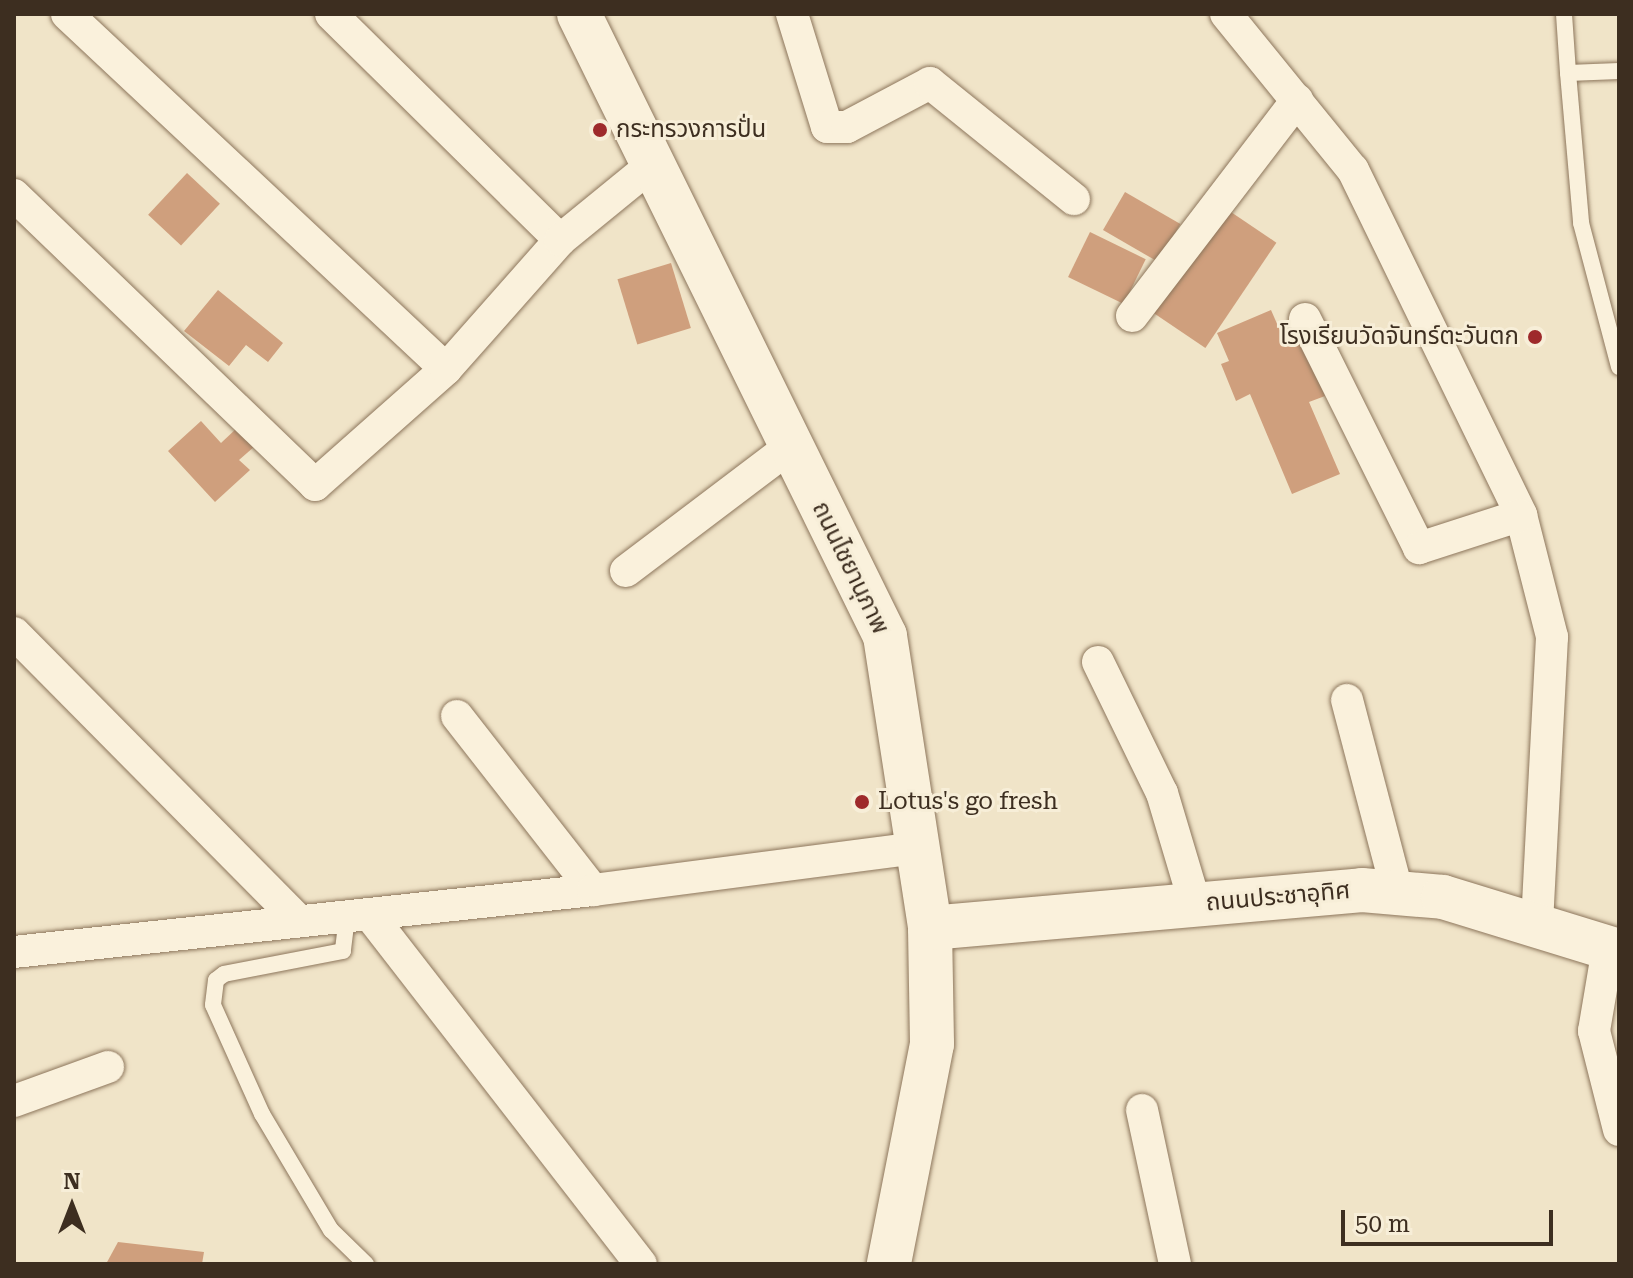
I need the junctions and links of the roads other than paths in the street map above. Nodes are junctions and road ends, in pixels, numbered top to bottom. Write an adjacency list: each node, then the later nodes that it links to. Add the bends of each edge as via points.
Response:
1 (67, 14): 17 (street)
2 (331, 14): 13 (street)
3 (579, 14): 10 (street, ถนนไชยานุภาพ)
4 (792, 14): 12 (street, via 827,127 847,127 930,83)
5 (1226, 14): 9 (street)
6 (1564, 14): 8 (lane)
7 (1619, 71): 8 (lane)
8 (1568, 73): 16 (lane, via 1581,223)
9 (1297, 100): 14 (street); 19 (street, via 1353,170)
10 (652, 165): 13 (street); 18 (street, ถนนไชยานุภาพ)
11 (14, 195): 17 (street, via 315,485)
12 (1074, 199)
13 (560, 240): 17 (street)
14 (1132, 316)
15 (1305, 319): 19 (street, via 1419,548)
16 (1619, 367)
17 (446, 369)
18 (791, 446): 20 (street); 25 (street, ถนนไชยานุภาพ, via 885,636)
19 (1521, 515): 31 (street, via 1552,637)
20 (626, 571)
21 (14, 633): 30 (street)
22 (1098, 662): 28 (street, via 1162,793)
23 (1347, 700): 27 (street)
24 (457, 716): 26 (street)
25 (915, 848): 26 (street); 32 (street, ถนนไชยานุภาพ)
26 (593, 890): 29 (street)
27 (1397, 891): 28 (street, ถนนประชาอุทิศ); 31 (street, ถนนประชาอุทิศ, via 1443,897)
28 (1195, 904): 32 (street, ถนนประชาอุทิศ)
29 (358, 916): 30 (street); 40 (lane, via 343,951 224,974 216,980 213,1005 277,1140 331,1230); 41 (street)
30 (299, 921): 34 (street)
31 (1537, 926): 33 (street, ถนนประชาอุทิศ)
32 (930, 928): 39 (street, ถนนไชยานุภาพ, via 932,1044)
33 (1614, 949): 38 (street, via 1594,1031)
34 (14, 952)
35 (108, 1067): 36 (street)
36 (14, 1101)
37 (1142, 1110): 42 (street)
38 (1619, 1130)
39 (894, 1261)
40 (366, 1264)
41 (641, 1264)
42 (1175, 1264)

